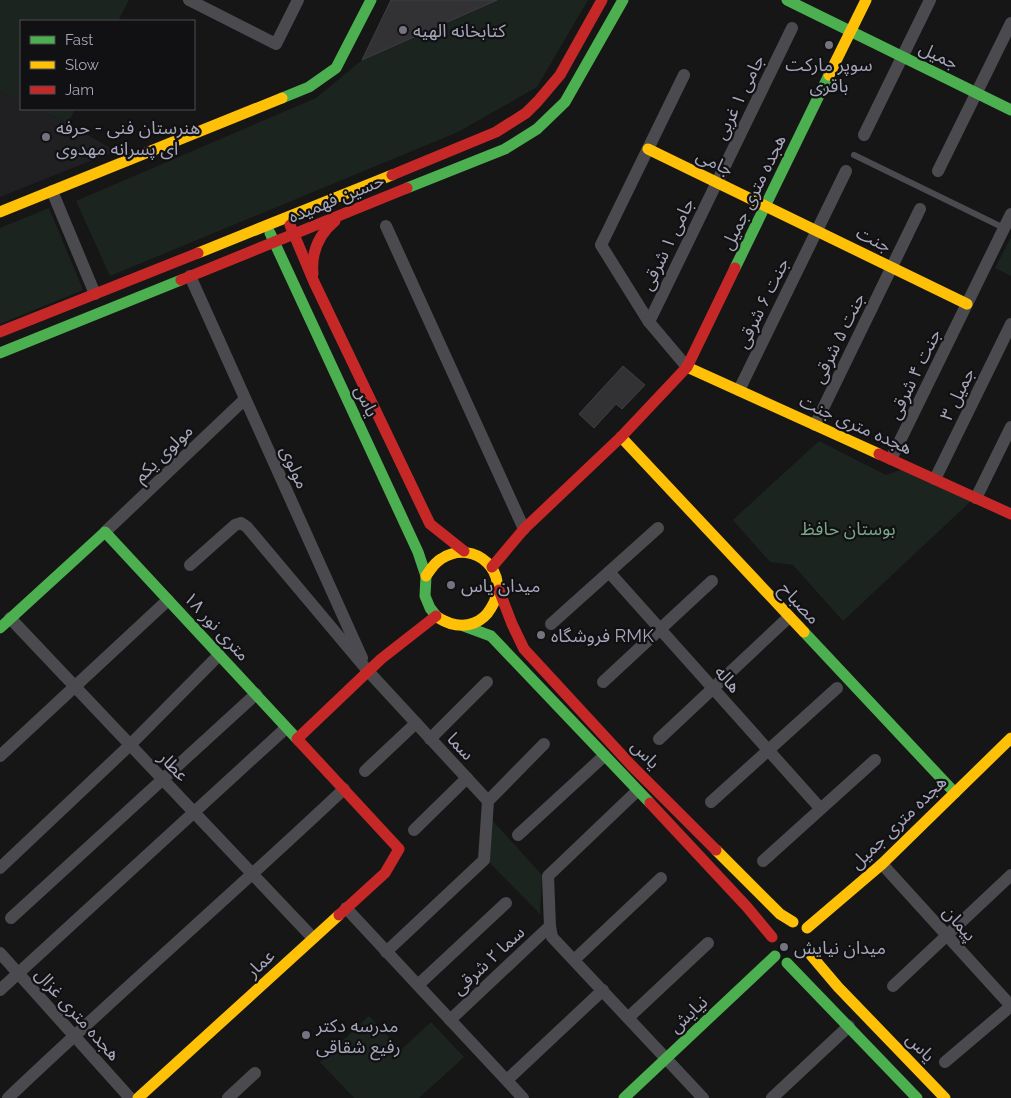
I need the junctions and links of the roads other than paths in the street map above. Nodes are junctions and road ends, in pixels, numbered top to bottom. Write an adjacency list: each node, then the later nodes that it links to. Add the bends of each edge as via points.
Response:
1 (191, 0): 2 (street, via 276,44)
2 (298, 0)
3 (371, 0): 22 (street, via 336,68 309,87)
4 (602, 0): 28 (street, حسین فهمیده, via 550,90 525,114 496,132)
5 (623, 0): 26 (street, حسین فهمیده, via 564,102 537,129 505,149)
6 (787, 0): 11 (street)
7 (866, 0): 11 (street, هجده متری جمیل)
8 (930, 0): 12 (street)
9 (1011, 23): 14 (street)
10 (792, 28): 21 (street, جامی ۱ غربی)
11 (851, 32): 12 (street, جمیل); 23 (street, هجده متری جمیل)
12 (902, 57): 14 (street, جمیل); 16 (street)
13 (684, 75): 17 (street)
14 (977, 93): 15 (street, جمیل); 20 (street)
15 (1011, 110)
16 (864, 135)
17 (648, 149): 21 (street, جامی); 42 (street, via 601,245)
18 (854, 155): 31 (lane)
19 (846, 171): 32 (street, جنت ۶ شرقی)
20 (938, 171)
21 (717, 182): 23 (street, جامی); 42 (street, جامی ۱ شرقی)
22 (52, 191): 25 (street); 40 (street)
23 (766, 206): 32 (street, جنت); 46 (street, هجده متری جمیل)
24 (920, 209): 36 (street, جنت ۵ شرقی)
25 (0, 212)
26 (344, 214): 33 (street, حسین فهمیده); 39 (street, via 328,226 316,243 311,260)
27 (1011, 214): 31 (street, جنت ۴ شرقی)
28 (287, 218): 29 (street, حسین فهمیده); 33 (street, یاس)
29 (267, 225): 34 (street, یاس); 40 (street, حسین فهمیده)
30 (386, 226): 57 (street)
31 (1004, 228): 41 (street, جنت ۴ شرقی)
32 (817, 231): 36 (street, جنت); 47 (street, جنت ۶ شرقی)
33 (294, 234): 34 (street, حسین فهمیده); 39 (street, یاس)
34 (274, 243): 35 (street, حسین فهمیده); 37 (street, یاس)
35 (241, 256): 37 (street, via 268,255); 38 (street, حسین فهمیده)
36 (892, 267): 41 (street, جنت); 49 (street, جنت ۵ شرقی)
37 (288, 272): 63 (street, یاس, via 418,552)
38 (190, 276): 45 (street, حسین فهمیده); 48 (street, مولوی)
39 (314, 282): 59 (street, یاس, via 430,524)
40 (95, 294): 44 (street, حسین فهمیده)
41 (967, 304): 52 (street, جنت ۴ شرقی)
42 (649, 322): 46 (street)
43 (1011, 324): 53 (street, جمیل ۳)
44 (0, 332)
45 (0, 353)
46 (687, 367): 47 (street, هجده متری جنت); 51 (street)
47 (739, 390): 49 (street, هجده متری جنت)
48 (245, 399): 58 (street, مولوی یکم); 75 (street, مولوی)
49 (815, 425): 52 (street, هجده متری جنت)
50 (1011, 427): 54 (street)
51 (620, 437): 57 (street); 68 (street, مصباح)
52 (891, 460): 53 (street, هجده متری جنت)
53 (935, 480): 54 (street, هجده متری جنت)
54 (976, 498): 55 (street, هجده متری جنت)
55 (1011, 514)
56 (658, 528): 62 (street)
57 (524, 529): 61 (street)
58 (105, 532): 66 (street, ۱۸ متری نور); 69 (street)
59 (464, 551): 61 (street, via 484,559); 63 (street, via 441,557)
60 (190, 565): 75 (street, سما, via 235,524 241,523)
61 (492, 567): 65 (street)
62 (609, 572): 70 (street); 73 (street, هاله)
63 (426, 576): 67 (street, via 427,604)
64 (712, 581): 73 (street)
65 (499, 590): 71 (street, via 494,608 481,620); 116 (street, یاس, via 524,649 632,765 773,907)
66 (168, 600): 74 (street, ۱۸ متری نور); 78 (street)
67 (436, 616): 71 (street, via 449,624); 75 (street)
68 (789, 616): 80 (street); 99 (street, مصباح)
69 (10, 618): 72 (street); 78 (street, عطار)
70 (551, 624)
71 (464, 626): 92 (street, یاس, via 491,636)
72 (0, 628)
73 (660, 630): 77 (street); 80 (street, هاله)
74 (219, 655): 81 (street, ۱۸ متری نور); 89 (street)
75 (368, 671): 82 (street, سما); 85 (street)
76 (488, 682): 86 (street)
77 (602, 682)
78 (75, 687): 89 (street, عطار); 91 (street)
79 (838, 688): 90 (street)
80 (713, 689): 87 (street); 90 (street, هاله)
81 (256, 694): 83 (street, ۱۸ متری نور); 96 (street)
82 (416, 723): 86 (street, سما); 94 (street)
83 (286, 728): 85 (street, ۱۸ متری نور); 103 (street)
84 (1011, 738): 99 (street, هجده متری جمیل)
85 (297, 739): 97 (street, ۱۸ متری نور)
86 (430, 739): 95 (street, سما)
87 (659, 739)
88 (544, 744): 100 (street)
89 (130, 745): 96 (street, عطار); 109 (street)
90 (769, 751): 101 (street); 102 (street, هاله)
91 (0, 756)
92 (604, 756): 98 (street, یاس); 105 (street)
93 (875, 760): 102 (street)
94 (366, 771)
95 (467, 778): 100 (street, سما); 104 (street)
96 (163, 780): 103 (street, عطار); 115 (street)
97 (344, 789): 106 (street, ۱۸ متری نور); 110 (street)
98 (637, 791): 117 (street, via 548,876); 120 (street, یاس)
99 (955, 793): 108 (street, هجده متری جمیل)
100 (488, 801): 123 (street, via 484,860)
101 (711, 802)
102 (820, 808): 107 (street)
103 (194, 812): 110 (street, عطار); 129 (street)
104 (414, 830)
105 (518, 835)
106 (399, 849): 114 (street, عمار, via 385,873)
107 (763, 861)
108 (882, 864): 118 (street, هجده متری جمیل); 119 (street, پیمان)
109 (0, 868)
110 (253, 874): 121 (street, عطار); 138 (street)
111 (1011, 875): 119 (street)
112 (661, 878): 127 (street)
113 (506, 903): 130 (street)
114 (346, 908): 121 (street, عمار); 123 (street)
115 (11, 918)
116 (793, 922): 118 (street); 120 (street, via 781,925)
117 (550, 926): 127 (street, via 552,937); 136 (street, سما ۲ شرقی)
118 (807, 928): 125 (street, via 813,940)
119 (946, 935): 131 (street); 134 (street, پیمان)
120 (772, 937): 126 (street)
121 (313, 938): 145 (street, عمار)
122 (708, 944): 135 (street)
123 (386, 952): 130 (street)
124 (0, 953): 129 (street, هجده متری غزال)
125 (810, 954): 128 (street, via 800,962); 152 (street, یاس)
126 (776, 956): 128 (street); 139 (street, نیایش)
127 (574, 960): 133 (street)
128 (786, 963): 137 (street)
129 (18, 974): 132 (street); 138 (street, هجده متری غزال)
130 (418, 985): 136 (street)
131 (893, 986)
132 (0, 990)
133 (603, 990): 135 (street); 142 (street)
134 (1011, 1006): 140 (street)
135 (628, 1018): 139 (street)
136 (450, 1020): 142 (street)
137 (849, 1026): 150 (street); 151 (street)
138 (74, 1036): 143 (street); 144 (street, هجده متری غزال)
139 (666, 1058): 148 (street, نیایش); 149 (street)
140 (946, 1062)
141 (255, 1073): 146 (street)
142 (507, 1080): 147 (street)
143 (8, 1098)
144 (130, 1098)
145 (138, 1098)
146 (228, 1098)
147 (523, 1098)
148 (624, 1098)
149 (703, 1098)
150 (772, 1098)
151 (917, 1098)
152 (945, 1098)

